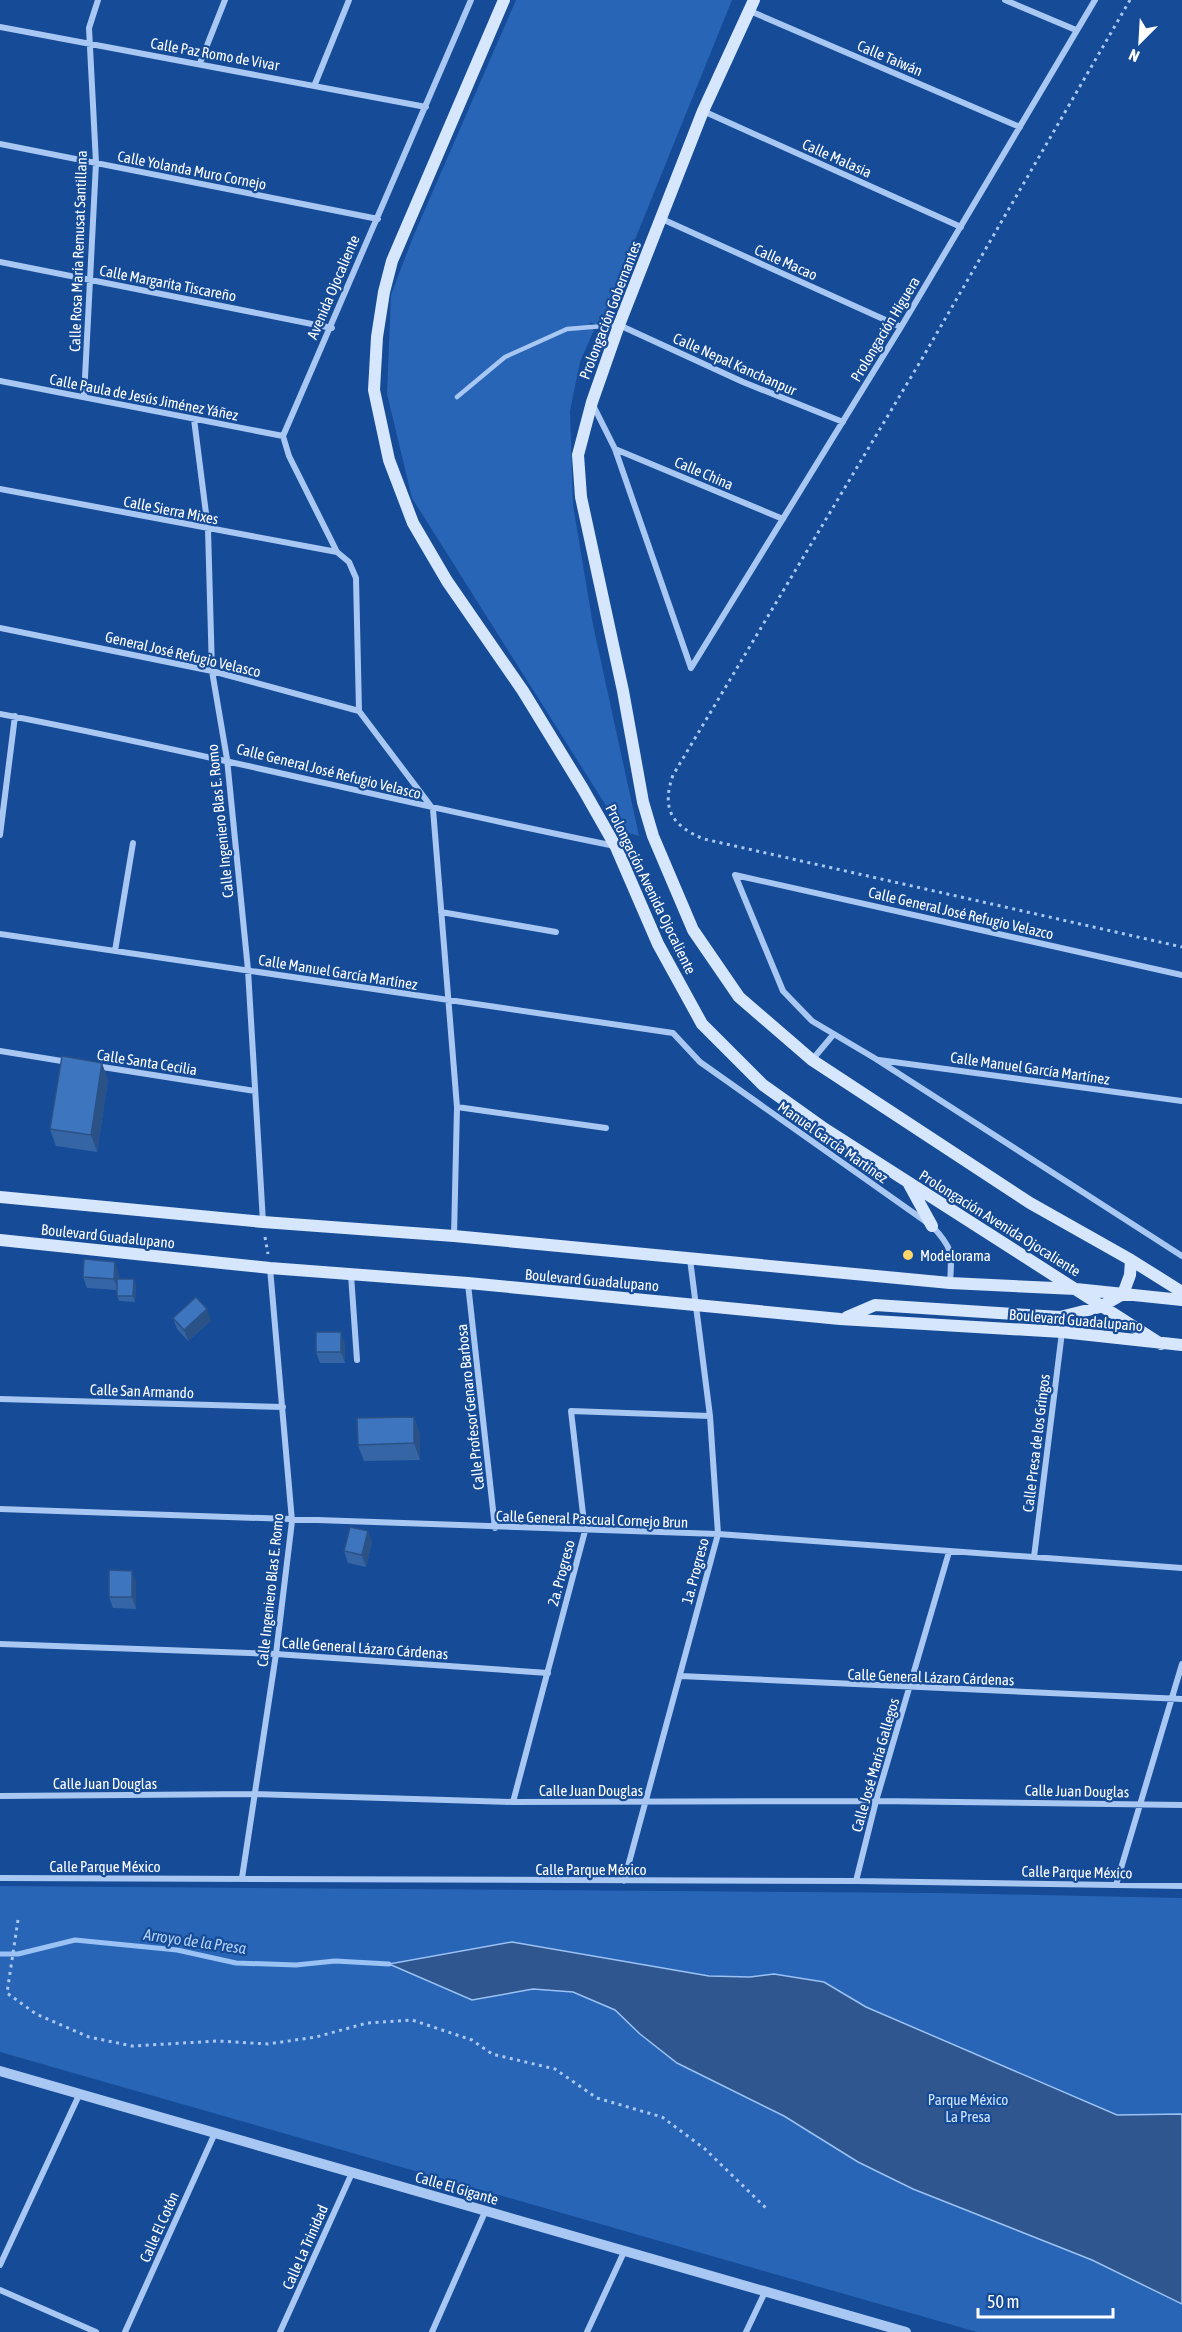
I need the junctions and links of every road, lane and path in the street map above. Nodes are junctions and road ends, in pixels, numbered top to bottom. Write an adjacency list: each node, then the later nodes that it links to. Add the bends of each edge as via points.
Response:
1 (98, 0): 12 (street, Calle Rosa María Remusat Santillana, via 91,16)
2 (225, 0): 13 (street)
3 (349, 0): 14 (street)
4 (471, 0): 15 (street, Avenida Ojocaliente)
5 (504, 0): 50 (main road, Prolongación Avenida Ojocaliente, via 392,261 377,337 374,390 388,460 413,523 523,691)
6 (1005, 0): 11 (street)
7 (1095, 0): 11 (street, Prolongación Higuera)
8 (1130, 0): 54 (path, via 667,791 671,816 683,831 704,839)
9 (752, 6): 16 (main road, Prolongación Gobernantes); 17 (street, Calle Taiwán)
10 (0, 27): 12 (street, Calle Paz Romo de Vivar)
11 (1077, 30): 17 (street, Prolongación Higuera)
12 (89, 44): 13 (street, Calle Paz Romo de Vivar); 19 (street, Calle Rosa María Remusat Santillana)
13 (200, 63): 14 (street, Calle Paz Romo de Vivar)
14 (315, 84): 15 (street, Calle Paz Romo de Vivar)
15 (426, 107): 20 (street, Avenida Ojocaliente)
16 (703, 111): 21 (main road, Prolongación Gobernantes); 22 (street, Calle Malasia)
17 (1020, 127): 22 (street, Prolongación Higuera)
18 (0, 144): 19 (street, Calle Yolanda Muro Cornejo)
19 (96, 164): 20 (street, Calle Yolanda Muro Cornejo); 24 (street, Calle Rosa María Remusat Santillana)
20 (378, 219): 27 (street, Avenida Ojocaliente)
21 (662, 219): 25 (main road, Prolongación Gobernantes); 26 (street, Calle Macao)
22 (961, 227): 26 (street, Prolongación Higuera)
23 (0, 262): 24 (street, Calle Margarita Tiscareño)
24 (90, 280): 27 (street, Calle Margarita Tiscareño); 29 (street, Calle Rosa María Remusat Santillana)
25 (619, 325): 30 (lane, via 567,329 505,357); 31 (main road, Prolongación Gobernantes); 33 (street, Calle Nepal Kanchanpur)
26 (901, 327): 33 (street, Prolongación Higuera)
27 (332, 328): 34 (street, Avenida Ojocaliente)
28 (0, 381): 29 (street, Calle Paula de Jesús Jiménez Yáñez)
29 (84, 398): 32 (street, Calle Paula de Jesús Jiménez Yáñez)
30 (457, 398)
31 (592, 402): 35 (street, Prolongación Gobernantes); 63 (main road, Prolongación Avenida Ojocaliente, via 578,455 581,497 653,836 693,930 738,997)
32 (194, 419): 34 (street, Calle Paula de Jesús Jiménez Yáñez); 38 (street, Calle Ingeniero Blas E. Romo)
33 (843, 422): 37 (street, Prolongación Higuera)
34 (283, 436): 39 (street, via 289,456)
35 (615, 449): 37 (street, Calle China); 41 (street, Prolongación Gobernantes)
36 (0, 489): 38 (street, Calle Sierra Mixes)
37 (783, 519): 41 (street, Prolongación Higuera)
38 (208, 529): 39 (street, Calle Sierra Mixes); 42 (street, Calle Ingeniero Blas E. Romo)
39 (337, 552): 43 (street, via 349,562 356,578)
40 (0, 628): 42 (street, General José Refugio Velasco)
41 (691, 668)
42 (212, 671): 43 (street, General José Refugio Velasco); 46 (street, Calle Ingeniero Blas E. Romo)
43 (358, 711): 47 (street)
44 (0, 714): 45 (street, Calle General José Refugio Velasco)
45 (15, 717): 46 (street, Calle General José Refugio Velasco); 48 (street)
46 (227, 759): 47 (street, Calle General José Refugio Velasco); 56 (street, Calle Ingeniero Blas E. Romo)
47 (433, 809): 50 (street, Calle General José Refugio Velasco); 51 (street)
48 (0, 835)
49 (133, 843): 55 (street)
50 (616, 847): 70 (main road, Prolongación Avenida Ojocaliente, via 658,944 702,1024 763,1085)
51 (441, 912): 52 (street); 58 (street)
52 (556, 932)
53 (0, 934): 55 (street, Calle Manuel García Martínez)
54 (1182, 947)
55 (115, 951): 56 (street, Calle Manuel García Martínez)
56 (248, 970): 58 (street, Calle Manuel García Martínez); 66 (street, Calle Ingeniero Blas E. Romo)
57 (1182, 975): 60 (street, Calle General José Refugio Velazco, via 735,875 783,991 812,1021)
58 (447, 1001): 59 (street, Calle Manuel García Martínez); 68 (street)
59 (673, 1033): 73 (street, Manuel García Martínez, via 700,1062)
60 (833, 1035): 62 (street); 63 (street)
61 (0, 1051): 64 (street, Calle Santa Cecilia)
62 (876, 1059): 67 (street, Calle Manuel García Martínez); 76 (street)
63 (812, 1060): 78 (main road, Prolongación Avenida Ojocaliente, via 1030,1203)
64 (81, 1064)
65 (93, 1066): 66 (street, Calle Santa Cecilia)
66 (255, 1090): 72 (street, Calle Ingeniero Blas E. Romo)
67 (1182, 1101)
68 (457, 1107): 69 (street); 74 (street)
69 (606, 1128)
70 (909, 1183): 73 (main road); 83 (main road, Prolongación Avenida Ojocaliente)
71 (0, 1197): 72 (main road, Boulevard Guadalupano)
72 (263, 1222): 74 (main road, Boulevard Guadalupano); 79 (path)
73 (932, 1226): 82 (street, Manuel García Martínez, via 952,1252)
74 (454, 1236): 77 (main road, Boulevard Guadalupano)
75 (0, 1240): 79 (main road, Boulevard Guadalupano)
76 (1182, 1256)
77 (690, 1259): 82 (main road, Boulevard Guadalupano); 87 (street, 1a. Progreso)
78 (1131, 1260): 84 (main road, Prolongación Avenida Ojocaliente); 85 (main road)
79 (270, 1268): 80 (main road, Boulevard Guadalupano); 95 (street, Calle Ingeniero Blas E. Romo)
80 (351, 1275): 81 (main road, Boulevard Guadalupano); 93 (street)
81 (468, 1283): 87 (main road, Boulevard Guadalupano); 99 (street, Calle Profesor Genaro Barbosa)
82 (950, 1283): 83 (main road, Boulevard Guadalupano)
83 (1076, 1289): 85 (main road, Boulevard Guadalupano); 88 (main road, Prolongación Avenida Ojocaliente)
84 (1182, 1292)
85 (1124, 1294): 86 (main road, Boulevard Guadalupano); 88 (main road)
86 (1182, 1300)
87 (698, 1305): 89 (main road, Boulevard Guadalupano); 96 (street, 1a. Progreso)
88 (1100, 1307): 89 (main road, via 1060,1317 1032,1317 875,1305); 91 (main road, Prolongación Avenida Ojocaliente)
89 (840, 1319): 90 (main road, Boulevard Guadalupano)
90 (1062, 1332): 91 (main road, Boulevard Guadalupano); 103 (street, Calle Presa de los Gringos)
91 (1161, 1344): 92 (main road, Boulevard Guadalupano)
92 (1182, 1345)
93 (357, 1360)
94 (0, 1399): 95 (street, Calle San Armando)
95 (283, 1407): 98 (street, Calle Ingeniero Blas E. Romo)
96 (710, 1416): 100 (street, 2a. Progreso, via 571,1411); 101 (street, 1a. Progreso)
97 (0, 1509): 98 (street, Calle General Pascual Cornejo Brun)
98 (292, 1521): 99 (street, Calle General Pascual Cornejo Brun); 106 (street, Calle Ingeniero Blas E. Romo)
99 (495, 1528): 100 (street, Calle General Pascual Cornejo Brun)
100 (585, 1531): 101 (street, Calle General Pascual Cornejo Brun); 108 (street, 2a. Progreso)
101 (718, 1534): 102 (street, Calle General Pascual Cornejo Brun); 109 (street, 1a. Progreso)
102 (948, 1552): 103 (street, Calle General Pascual Cornejo Brun); 110 (street, Calle José María Gallegos)
103 (1034, 1557): 104 (street, Calle General Pascual Cornejo Brun)
104 (1182, 1568)
105 (0, 1644): 106 (street, Calle General Lázaro Cárdenas)
106 (276, 1654): 108 (street, Calle General Lázaro Cárdenas); 113 (street, Calle Ingeniero Blas E. Romo)
107 (1182, 1664): 111 (street)
108 (548, 1673): 116 (street, 2a. Progreso)
109 (680, 1676): 110 (street, Calle General Lázaro Cárdenas); 117 (street, 1a. Progreso)
110 (909, 1688): 111 (street, Calle General Lázaro Cárdenas); 115 (street, Calle José María Gallegos)
111 (1172, 1698): 112 (street, Calle General Lázaro Cárdenas); 118 (street)
112 (1182, 1699)
113 (254, 1794): 114 (street, Calle Juan Douglas); 116 (street, Calle Juan Douglas); 121 (street, Calle Ingeniero Blas E. Romo)
114 (0, 1796)
115 (876, 1801): 117 (street, Calle Juan Douglas); 118 (street, Calle Juan Douglas); 123 (street, Calle José María Gallegos)
116 (513, 1802): 117 (street, Calle Juan Douglas)
117 (645, 1802): 122 (street, 1a. Progreso)
118 (1140, 1804): 119 (street, Calle Juan Douglas); 124 (street)
119 (1182, 1805)
120 (0, 1878): 121 (street, Calle Parque México)
121 (242, 1878): 122 (street, Calle Parque México)
122 (624, 1881): 123 (street, Calle Parque México)
123 (856, 1881): 124 (street, Calle Parque México)
124 (1116, 1885): 125 (street, Calle Parque México)
125 (1182, 1886)
126 (18, 1920): 131 (path, via 7,1993 36,2014 89,2037 132,2046 218,2041 268,2044 316,2037 367,2023 412,2020 472,2040 492,2054 555,2069 597,2098 662,2118 705,2149)
127 (0, 2071): 128 (street, Calle El Gigante)
128 (81, 2093): 129 (street, Calle El Gigante); 134 (street)
129 (214, 2133): 130 (street, Calle El Gigante); 140 (street, Calle El Cotón)
130 (352, 2173): 132 (street, Calle El Gigante); 141 (street, Calle La Trinidad)
131 (768, 2210)
132 (485, 2212): 133 (street, Calle El Gigante); 142 (street)
133 (624, 2252): 136 (street, Calle El Gigante); 143 (street)
134 (0, 2265)
135 (0, 2290): 137 (street)
136 (765, 2292): 138 (street, Calle El Gigante); 144 (street)
137 (84, 2329): 139 (street)
138 (893, 2330): 145 (street, Calle El Gigante)
139 (96, 2332)
140 (125, 2332)
141 (280, 2332)
142 (432, 2332)
143 (587, 2332)
144 (746, 2332)
145 (906, 2332)

